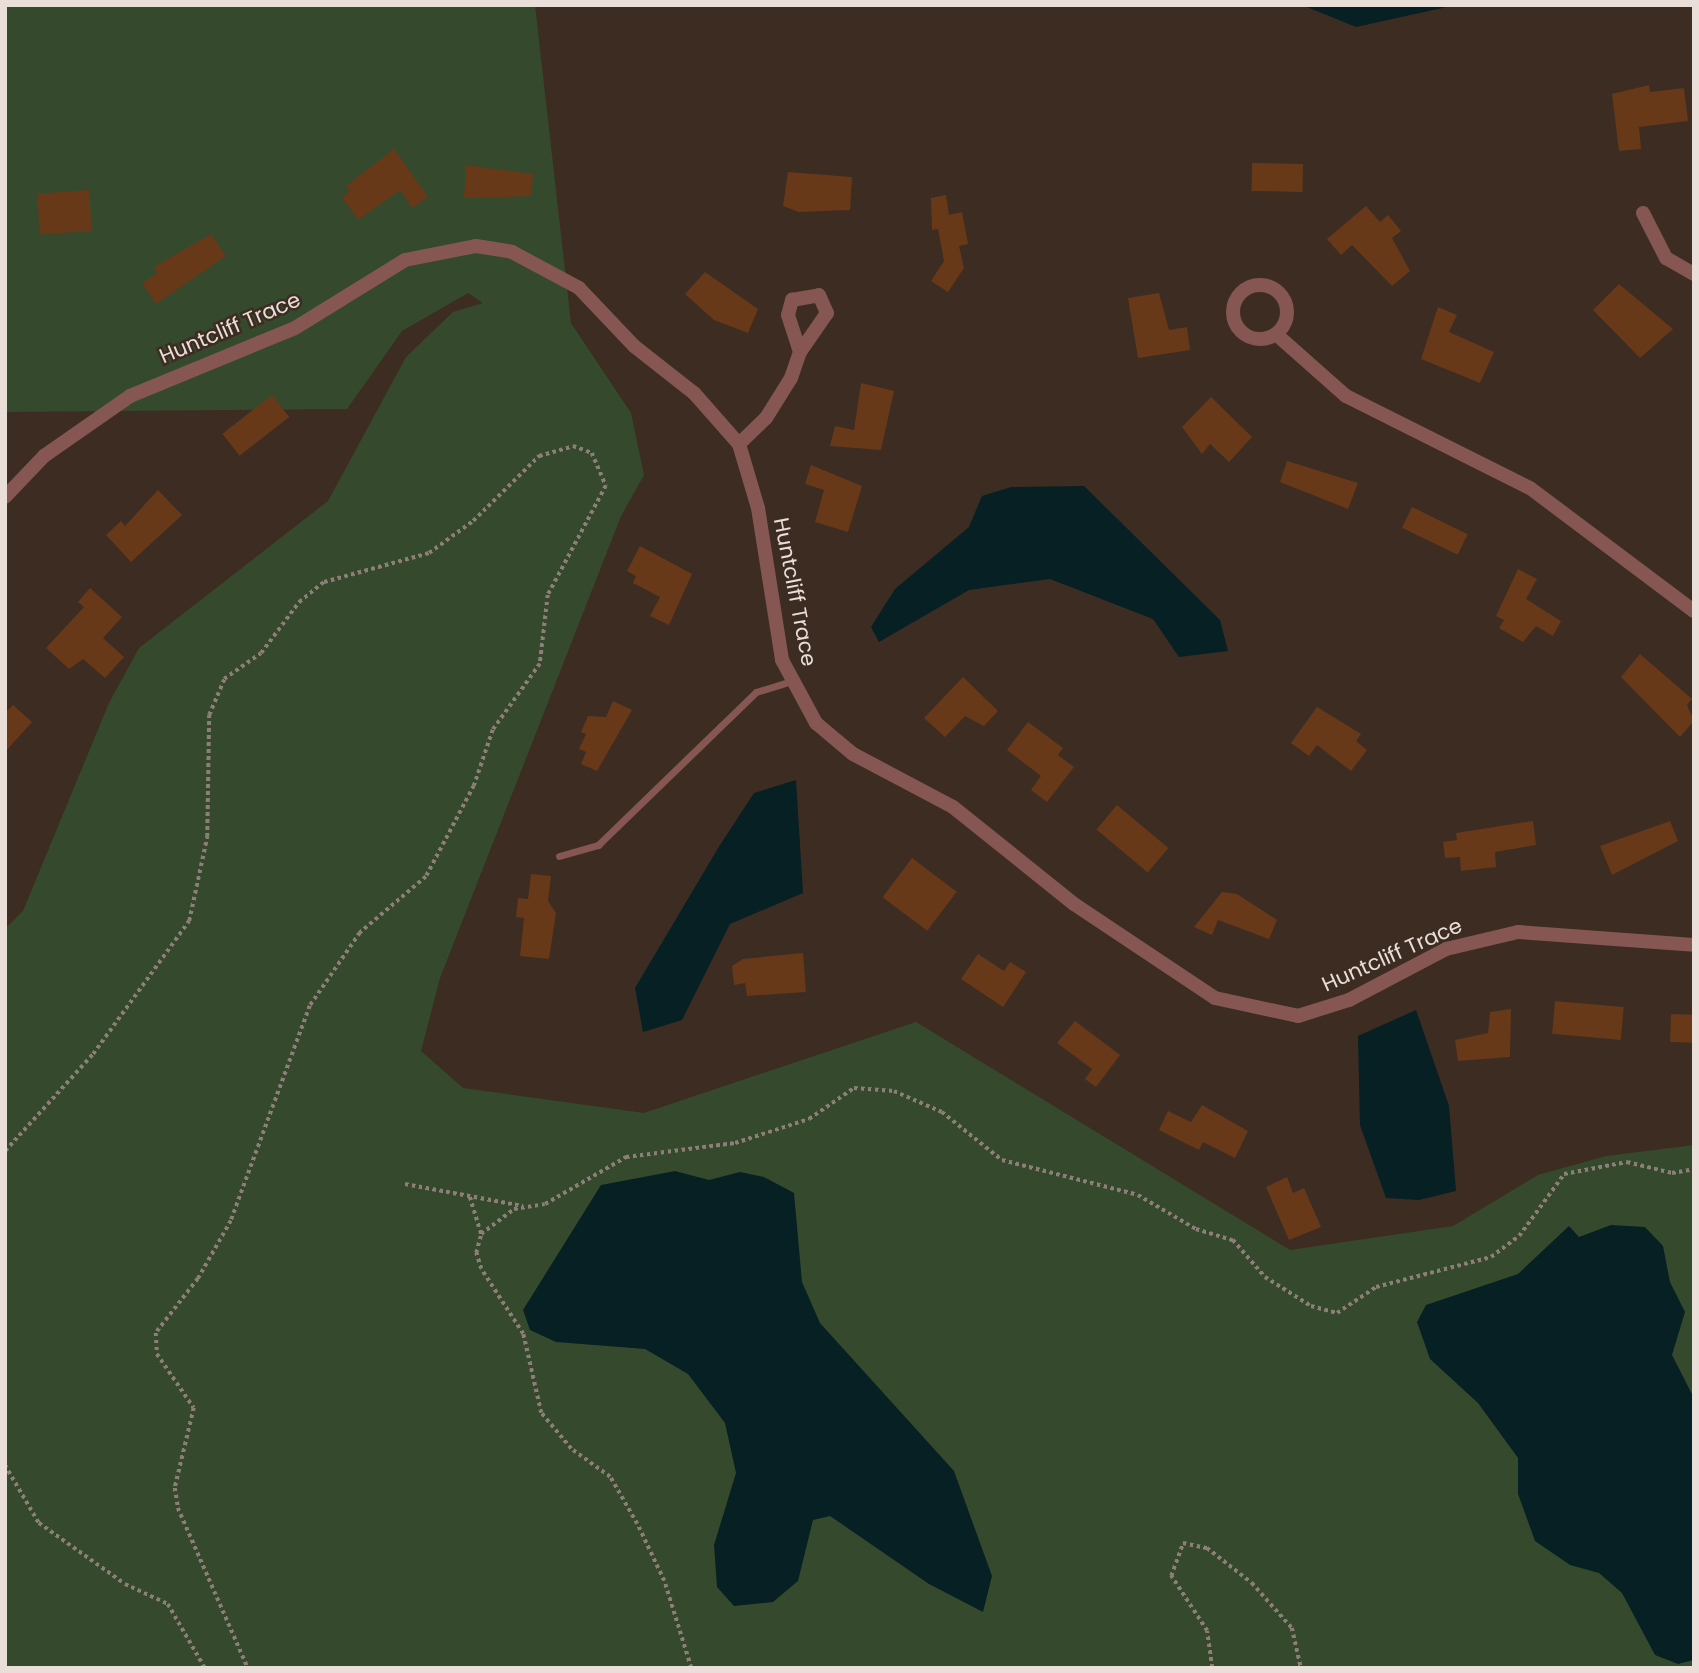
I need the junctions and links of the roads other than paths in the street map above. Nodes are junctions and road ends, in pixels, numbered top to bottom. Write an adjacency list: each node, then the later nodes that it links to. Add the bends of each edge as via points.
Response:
1 (1643, 213): 2 (street, via 1666,258)
2 (1694, 274)
3 (1277, 335): 7 (street, via 1346,396 1456,445 1530,488)
4 (800, 352): 5 (street, via 778,403)
5 (739, 444): 6 (street, Huntcliff Trace, via 694,393 634,346 579,288 548,266 476,246 405,260 295,328 130,396 44,456); 8 (street, Huntcliff Trace, via 758,508)
6 (5, 497)
7 (1694, 611)
8 (791, 681): 9 (lane, via 756,692 598,845); 10 (street, Huntcliff Trace, via 816,723 843,747 953,807 1074,904 1239,1008 1298,1016 1446,950 1518,932)
9 (559, 856)
10 (1694, 944)

